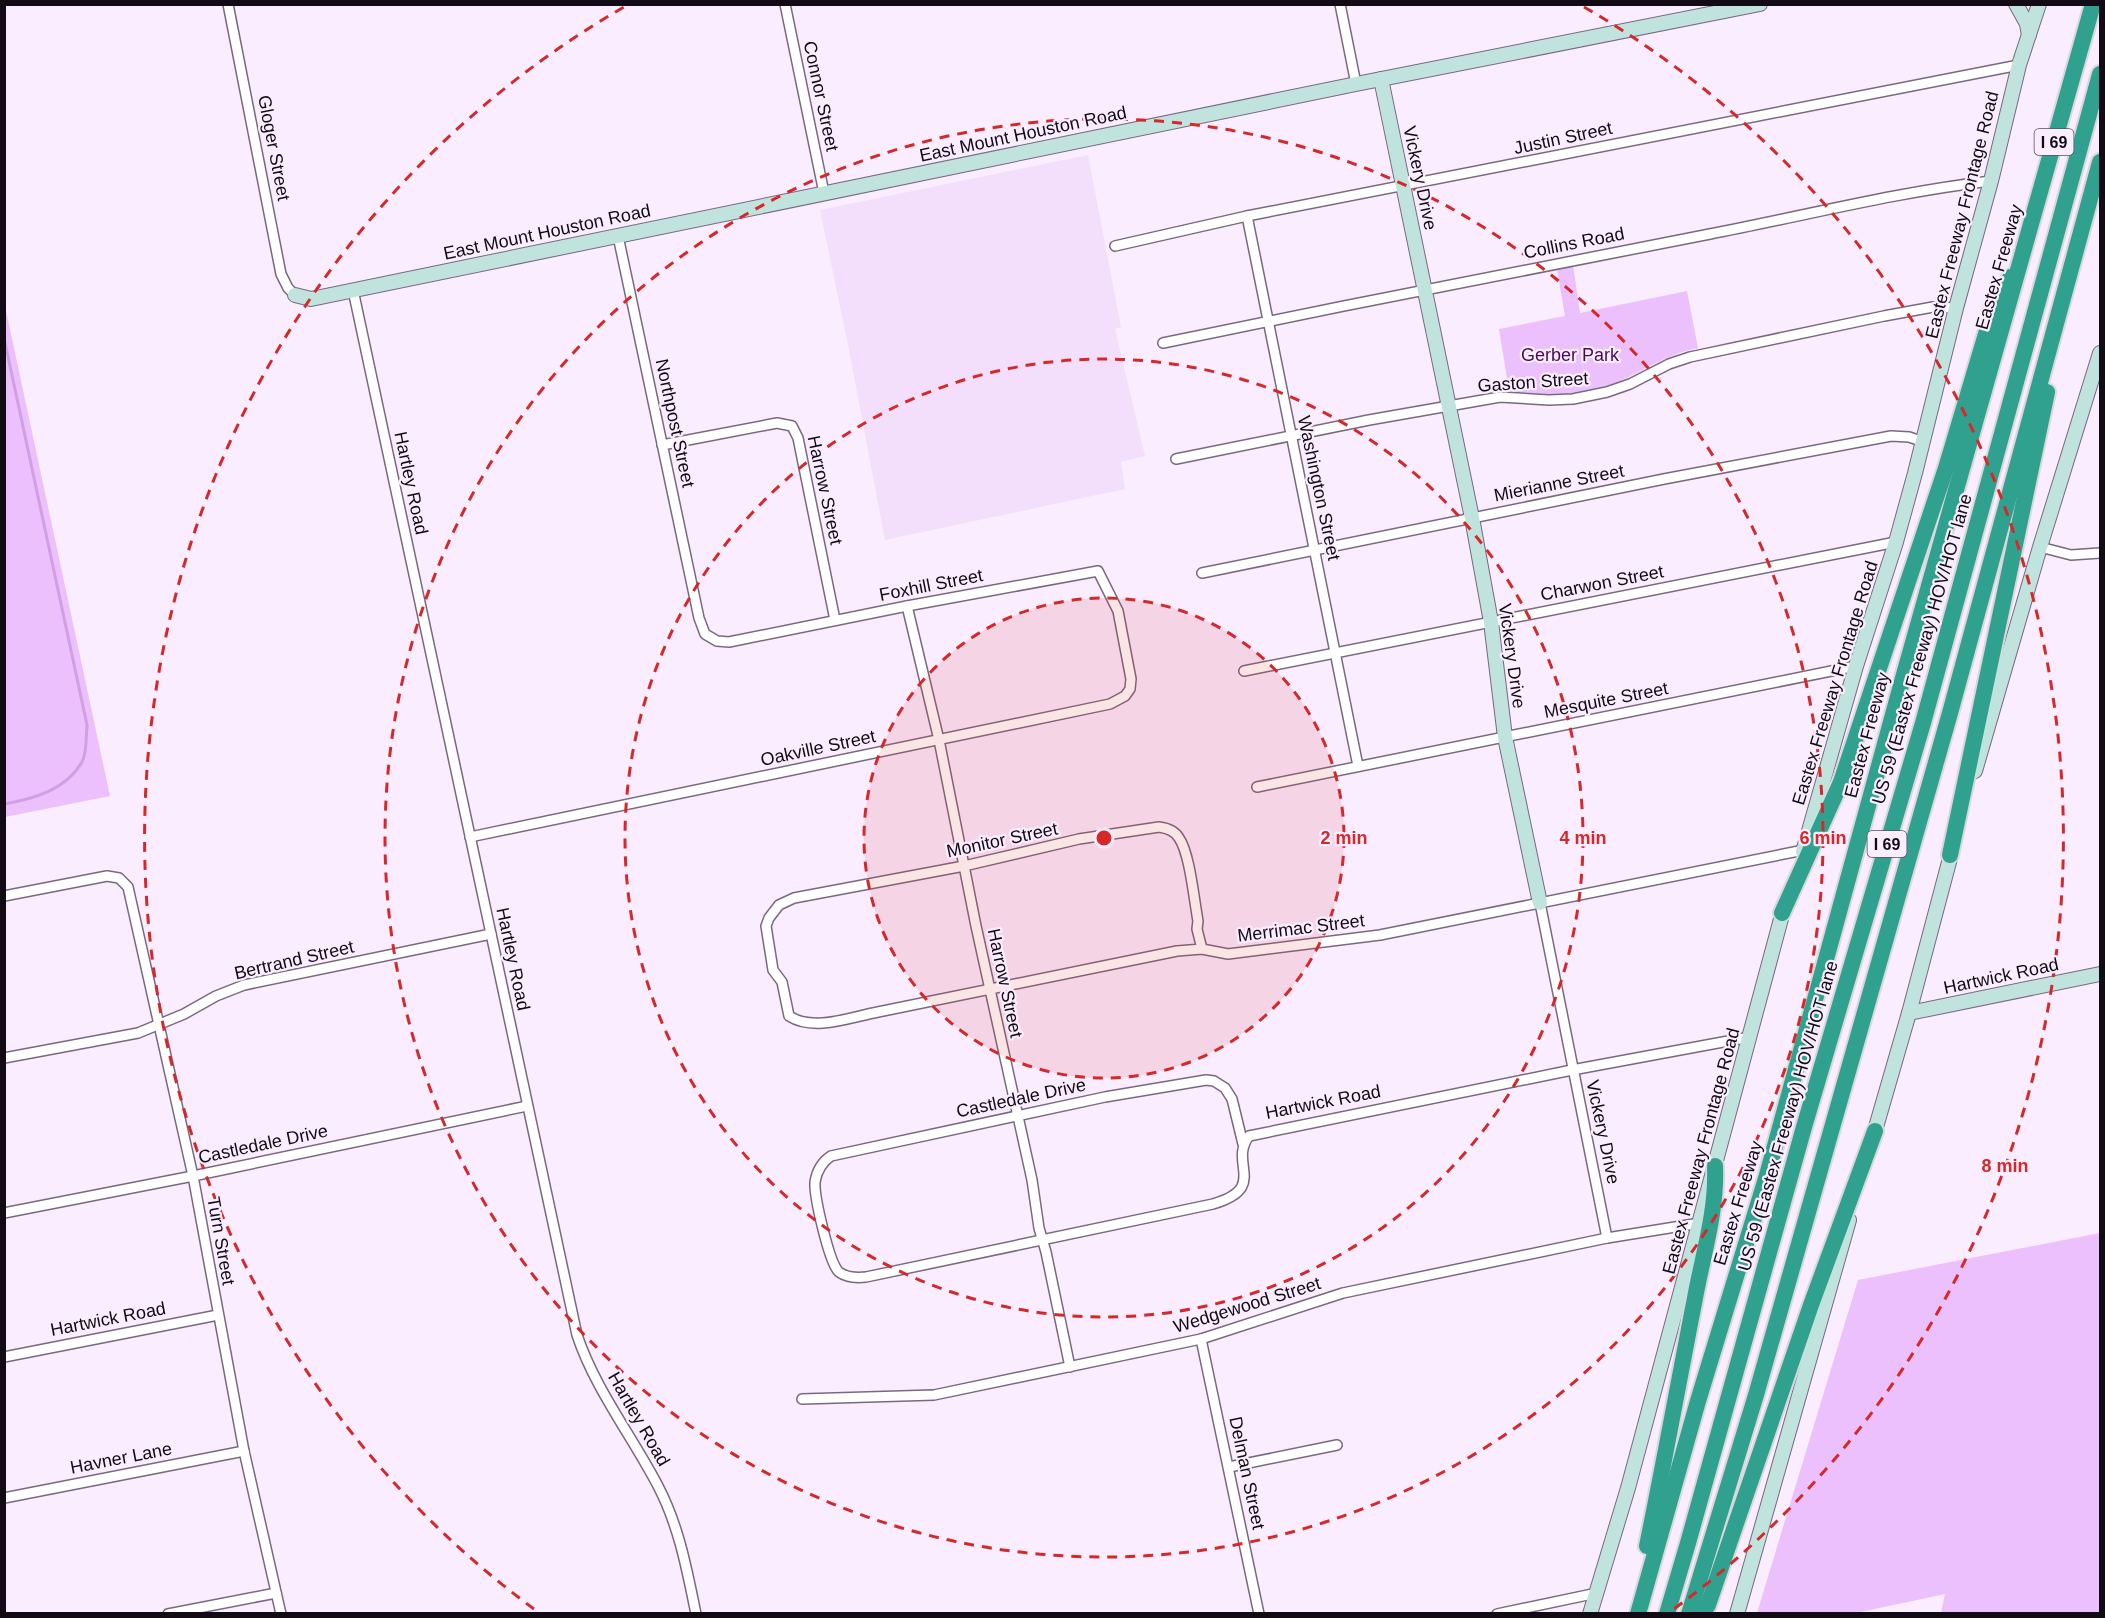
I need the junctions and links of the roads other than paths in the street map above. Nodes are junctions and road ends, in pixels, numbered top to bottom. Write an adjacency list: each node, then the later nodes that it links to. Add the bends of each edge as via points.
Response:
1 (228, 4): 23 (street, Gloger Street, via 282,274)
2 (785, 4): 16 (street, Connor Street)
3 (1340, 4): 12 (street)
4 (1760, 4): 11 (main road, East Mount Houston Road)
5 (2016, 4): 8 (main road)
6 (2039, 4): 8 (main road, Eastex Freeway Frontage Road)
7 (2091, 11): 20 (highway, Eastex Freeway / I 69)
8 (2029, 35): 9 (main road, Eastex Freeway Frontage Road)
9 (2019, 65): 14 (main road, Eastex Freeway Frontage Road); 15 (street, Justin Street)
10 (2100, 74): 98 (highway, US 59 (Eastex Freeway) HOV/HOT lane / I 69, via 1923,723 1803,1126)
11 (1381, 79): 12 (main road, East Mount Houston Road); 15 (main road, Vickery Drive)
12 (1356, 84): 16 (main road, East Mount Houston Road)
13 (2100, 162): 27 (highway, I 69)
14 (1991, 182): 21 (street, Collins Road, via 1939,187); 24 (main road, Eastex Freeway Frontage Road)
15 (1403, 186): 17 (street, Justin Street); 21 (main road, Vickery Drive)
16 (824, 193): 18 (main road, East Mount Houston Road)
17 (1246, 216): 19 (street, Justin Street); 25 (street, Washington Street)
18 (618, 236): 22 (main road, East Mount Houston Road); 32 (street, Northpost Street)
19 (1115, 246)
20 (2019, 267): 58 (highway, via 1997,297 1946,468 1841,782); 97 (highway, Eastex Freeway / I 69, via 1767,1175)
21 (1424, 289): 25 (street, Collins Road); 29 (main road, Vickery Drive)
22 (353, 290): 23 (main road, East Mount Houston Road, via 311,299); 52 (street, Hartley Road)
23 (295, 295)
24 (1956, 308): 29 (street, Gaston Street, via 1923,309 1690,357 1669,363 1630,384 1572,399 1500,397); 31 (main road, Eastex Freeway Frontage Road)
25 (1268, 321): 26 (street, Collins Road); 30 (street, Washington Street)
26 (1163, 343)
27 (2049, 350): 54 (highway, via 2047,401); 99 (highway, I 69, via 1756,1395)
28 (2099, 362): 36 (main road)
29 (1448, 406): 30 (street, Gaston Street); 34 (main road, Vickery Drive)
30 (1291, 437): 33 (street, Gaston Street); 37 (street, Washington Street)
31 (1924, 442): 34 (street, Mierianne Street, via 1891,436); 35 (main road, Eastex Freeway Frontage Road)
32 (663, 445): 41 (street, Northpost Street); 42 (street, Harrow Street, via 777,423 792,426 798,438)
33 (1176, 459)
34 (1472, 518): 37 (street, Mierianne Street); 43 (main road, Vickery Drive)
35 (1896, 542): 43 (street, Charwon Street); 46 (main road, Eastex Freeway Frontage Road)
36 (2040, 547): 38 (street, via 2071,555); 54 (main road)
37 (1314, 549): 39 (street, Mierianne Street); 45 (street, Washington Street)
38 (2100, 553)
39 (1202, 573)
40 (907, 606): 42 (street, Foxhill Street); 44 (street, Foxhill Street, via 1098,571 1118,611); 49 (street, Harrow Street)
41 (699, 618): 42 (street, Foxhill Street, via 705,634 729,642)
42 (836, 621)
43 (1491, 622): 45 (street, Charwon Street); 48 (main road, Vickery Drive)
44 (1127, 651): 49 (street, Oakville Street, via 1130,688 1119,701)
45 (1335, 653): 47 (street, Charwon Street); 50 (street, Washington Street)
46 (1856, 666): 48 (street, Mesquite Street); 53 (main road, Eastex Freeway Frontage Road)
47 (1244, 671)
48 (1505, 737): 50 (street, Mesquite Street); 57 (main road, Vickery Drive)
49 (939, 740): 52 (street, Oakville Street); 55 (street, Harrow Street)
50 (1358, 766): 51 (street, Mesquite Street)
51 (1257, 787)
52 (470, 837): 59 (street, Hartley Road)
53 (1804, 850): 57 (street, Merrimac Street); 58 (main road, Eastex Freeway Frontage Road)
54 (1950, 855): 64 (main road)
55 (964, 866): 60 (street, Monitor Street, via 1079,840 1149,827 1167,828 1178,835 1185,848); 61 (street, Monitor Street, via 786,901 773,911 766,926); 63 (street, Harrow Street)
56 (4, 896): 65 (street, Turn Street, via 107,876 119,878 128,887)
57 (1540, 903): 60 (street, Merrimac Street, via 1380,935 1228,954); 68 (street, Vickery Drive)
58 (1782, 913): 66 (main road, Eastex Freeway Frontage Road)
59 (491, 934): 65 (street, Bertrand Street, via 244,985); 69 (street, Hartley Road)
60 (1202, 949): 63 (street, Merrimac Street)
61 (772, 963): 63 (street, Merrimac Street, via 782,982 789,1016 799,1022 829,1022)
62 (2100, 974): 64 (main road, Hartwick Road)
63 (990, 988): 70 (street, Harrow Street)
64 (1909, 1013): 71 (main road)
65 (160, 1024): 67 (street, Bertrand Street, via 138,1033); 74 (street, Turn Street)
66 (1750, 1038): 68 (street, Hartwick Road); 73 (main road, Eastex Freeway Frontage Road)
67 (4, 1058)
68 (1572, 1070): 72 (street, Hartwick Road, via 1260,1133 1248,1136); 77 (street, Vickery Drive)
69 (527, 1106): 74 (street, Castledale Drive); 92 (street, Hartley Road, via 577,1335 590,1367 668,1507)
70 (1017, 1116): 72 (street, Castledale Drive, via 1206,1080 1225,1088 1232,1099); 78 (street, Harrow Street); 78 (street, Castledale Drive, via 831,1156 822,1162 816,1176 820,1215 834,1262 839,1271 852,1278)
71 (1875, 1131): 100 (highway); 101 (main road)
72 (1243, 1144): 78 (street, via 1245,1177 1240,1190 1229,1199)
73 (1715, 1166): 76 (main road, Eastex Freeway Frontage Road); 96 (highway, via 1716,1191)
74 (193, 1176): 75 (street, Castledale Drive); 79 (street, Turn Street)
75 (4, 1213)
76 (1700, 1222): 77 (street, Wedgewood Street); 89 (main road, Eastex Freeway Frontage Road)
77 (1607, 1238): 80 (street, Wedgewood Street, via 1343,1293)
78 (1042, 1241): 82 (street, Harrow Street)
79 (218, 1316): 81 (street, Hartwick Road); 85 (street, Turn Street)
80 (1201, 1339): 82 (street, Wedgewood Street); 86 (street, Delman Street)
81 (4, 1357)
82 (1070, 1367): 83 (street, Wedgewood Street, via 934,1395)
83 (802, 1399)
84 (1337, 1445): 86 (street)
85 (244, 1451): 87 (street, Havner Lane); 88 (street, Turn Street)
86 (1229, 1467): 93 (street, Delman Street)
87 (4, 1498)
88 (276, 1593): 90 (street); 91 (street, Turn Street)
89 (1597, 1593): 94 (street); 95 (main road, Eastex Freeway Frontage Road)
90 (168, 1614)
91 (281, 1614)
92 (696, 1614)
93 (1259, 1614)
94 (1497, 1614)
95 (1590, 1614)
96 (1632, 1614)
97 (1638, 1614)
98 (1667, 1614)
99 (1689, 1614)
100 (1702, 1614)
101 (1737, 1614)

